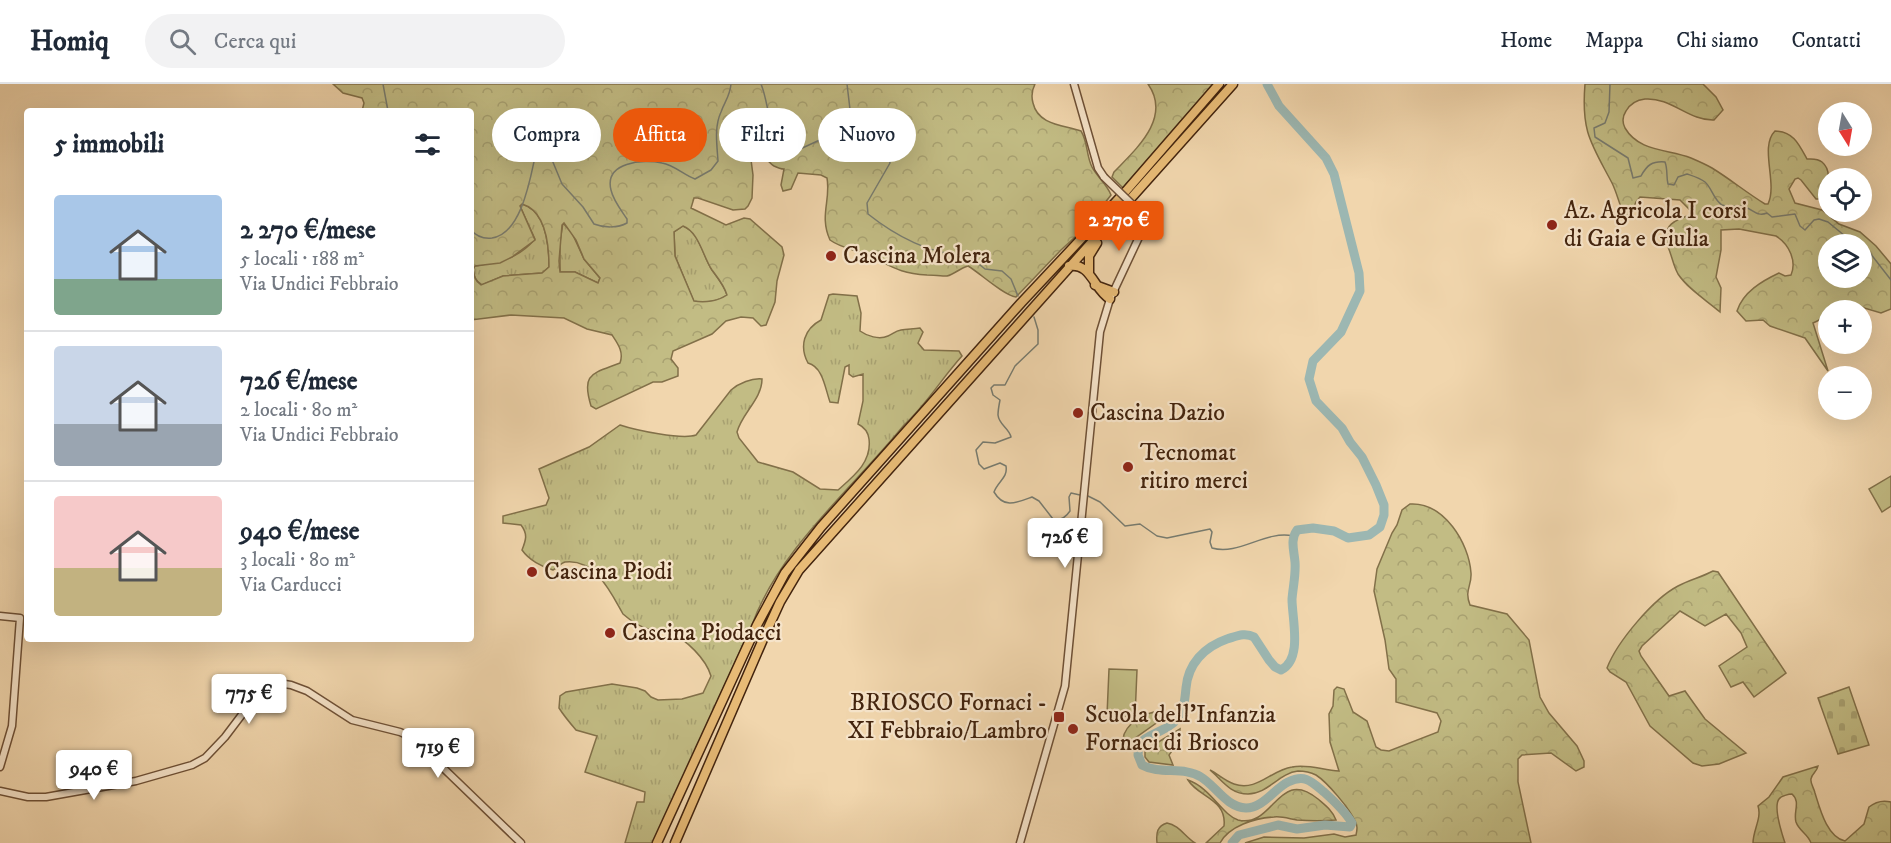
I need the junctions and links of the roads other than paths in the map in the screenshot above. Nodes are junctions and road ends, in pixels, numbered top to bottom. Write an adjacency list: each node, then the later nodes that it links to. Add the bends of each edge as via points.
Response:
1 (1074, 84): 7 (street, bridge, via 1098,168 1142,218 1140,235)
2 (1219, 84): 11 (highway, via 828,519 785,573)
3 (1233, 84): 4 (highway)
4 (1136, 193): 5 (highway); 6 (highway, via 1092,250)
5 (1070, 266): 6 (highway, via 1079,266); 13 (highway, via 799,570 768,628)
6 (1089, 273): 7 (highway, via 1095,285)
7 (1112, 295): 14 (street, via 1096,361 1065,686)
8 (0, 616): 9 (street, via 20,618 12,726)
9 (0, 767)
10 (1, 790): 12 (street, via 46,797 136,781 192,765 225,737 259,692 278,683 307,691 352,720 411,737)
11 (658, 840)
12 (521, 843)
13 (675, 843)
14 (1020, 843)

